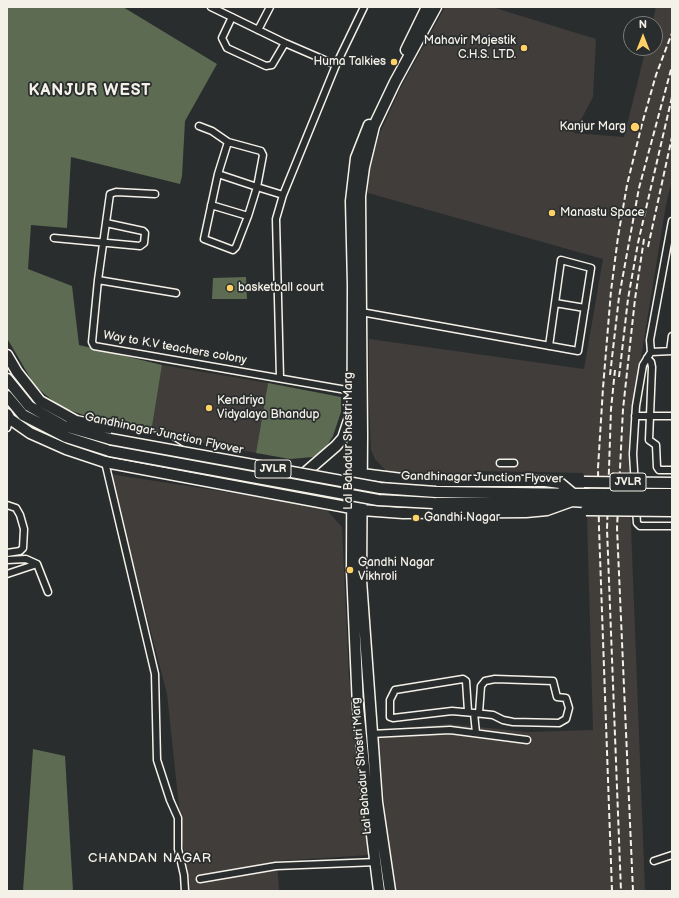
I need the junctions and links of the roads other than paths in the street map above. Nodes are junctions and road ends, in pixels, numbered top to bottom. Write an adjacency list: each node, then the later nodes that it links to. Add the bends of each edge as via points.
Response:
1 (211, 7): 6 (street)
2 (270, 7): 7 (street)
3 (364, 7): 9 (street)
4 (427, 7): 35 (main road, Lal Bahadur Shastri Marg, via 369,125 356,158 351,201)
5 (436, 7): 27 (main road, Lal Bahadur Shastri Marg, via 374,126 364,167 359,209)
6 (232, 17): 7 (street); 8 (street, via 222,38 227,48 266,66 272,65)
7 (258, 30): 8 (street)
8 (285, 43): 9 (street)
9 (336, 65): 15 (street)
10 (199, 126): 11 (street)
11 (228, 142): 12 (street); 13 (street, via 261,151 263,155)
12 (218, 174): 13 (street); 16 (street)
13 (257, 187): 15 (street); 17 (street)
14 (155, 194): 19 (street, Way to K.V teachers colony, via 110,194)
15 (283, 195): 33 (street, via 276,219)
16 (211, 205): 17 (street); 17 (street, via 204,239 233,250)
17 (248, 216)
18 (672, 221): 20 (street)
19 (106, 223): 22 (street, Way to K.V teachers colony); 22 (street, via 138,228 143,231 145,239 140,246)
20 (671, 234): 31 (street)
21 (54, 238): 22 (street)
22 (104, 242): 23 (street, Way to K.V teachers colony)
23 (98, 280): 24 (street); 33 (street, Way to K.V teachers colony, via 92,342 94,346)
24 (176, 293)
25 (555, 303): 26 (street); 26 (street, via 561,260 592,268); 29 (street)
26 (585, 308): 29 (street, via 578,351)
27 (361, 312): 29 (street); 46 (main road, Lal Bahadur Shastri Marg)
28 (672, 336): 30 (street)
29 (549, 346)
30 (671, 351): 31 (street)
31 (649, 355): 38 (street, via 643,365); 39 (street, via 652,367)
32 (9, 360): 47 (main road, via 40,401 76,421 161,439 187,456)
33 (280, 378): 35 (street, Way to K.V teachers colony)
34 (7, 379): 51 (main road, Gandhinagar Junction Flyover / JVLR, bridge, via 29,406 64,426 110,439 380,488)
35 (352, 391): 37 (main road, Lal Bahadur Shastri Marg)
36 (7, 396): 51 (main road, Gandhinagar Junction Flyover / JVLR, bridge, via 23,415 66,437 110,451 378,500 433,503)
37 (352, 411): 47 (main road, via 343,438); 48 (main road, Lal Bahadur Shastri Marg)
38 (635, 416): 39 (street); 57 (street, via 633,454 637,523 640,526)
39 (650, 416): 40 (street); 45 (street, via 649,440 656,445 657,467 659,470)
40 (672, 416)
41 (8, 420): 42 (main road, via 66,450)
42 (105, 462): 55 (main road); 73 (street, via 155,674 158,760 178,818 178,849)
43 (500, 463): 44 (street)
44 (514, 463)
45 (672, 470)
46 (362, 474): 48 (main road); 51 (main road, via 418,481 545,481 560,483); 55 (main road, Lal Bahadur Shastri Marg)
47 (298, 479): 48 (main road, via 338,485)
48 (352, 479): 55 (main road, Lal Bahadur Shastri Marg)
49 (672, 483): 51 (main road, JVLR, bridge, via 584,482)
50 (672, 494): 52 (main road, JVLR, bridge)
51 (572, 497): 52 (main road, JVLR); 52 (main road); 55 (main road, via 547,510 526,512 404,513)
52 (586, 502): 53 (main road, JVLR, bridge); 56 (main road, JVLR, bridge)
53 (672, 504)
54 (7, 506): 58 (street, via 16,508 24,529 20,551)
55 (357, 509): 62 (main road, Lal Bahadur Shastri Marg)
56 (672, 511)
57 (672, 526)
58 (7, 553)
59 (7, 560): 60 (street, via 26,559)
60 (37, 564): 61 (street); 63 (street)
61 (7, 574)
62 (357, 580): 67 (main road, Lal Bahadur Shastri Marg); 70 (main road, Lal Bahadur Shastri Marg, via 358,707 367,795)
63 (48, 592)
64 (468, 712): 64 (street, via 466,681 463,679 395,690 390,700 390,717 393,718 452,711); 65 (street)
65 (477, 713): 65 (street, via 493,714 513,722 559,723 566,719 569,708 566,698 557,697 554,681 495,679 485,681 480,686); 66 (street)
66 (476, 732): 67 (street, via 450,730); 68 (street)
67 (371, 734): 70 (main road, Lal Bahadur Shastri Marg)
68 (527, 740)
69 (672, 855): 71 (street)
70 (381, 861): 72 (street, via 276,866); 74 (main road, Lal Bahadur Shastri Marg); 75 (main road, Lal Bahadur Shastri Marg)
71 (654, 861)
72 (200, 879)
73 (185, 891)
74 (379, 891)
75 (390, 891)

